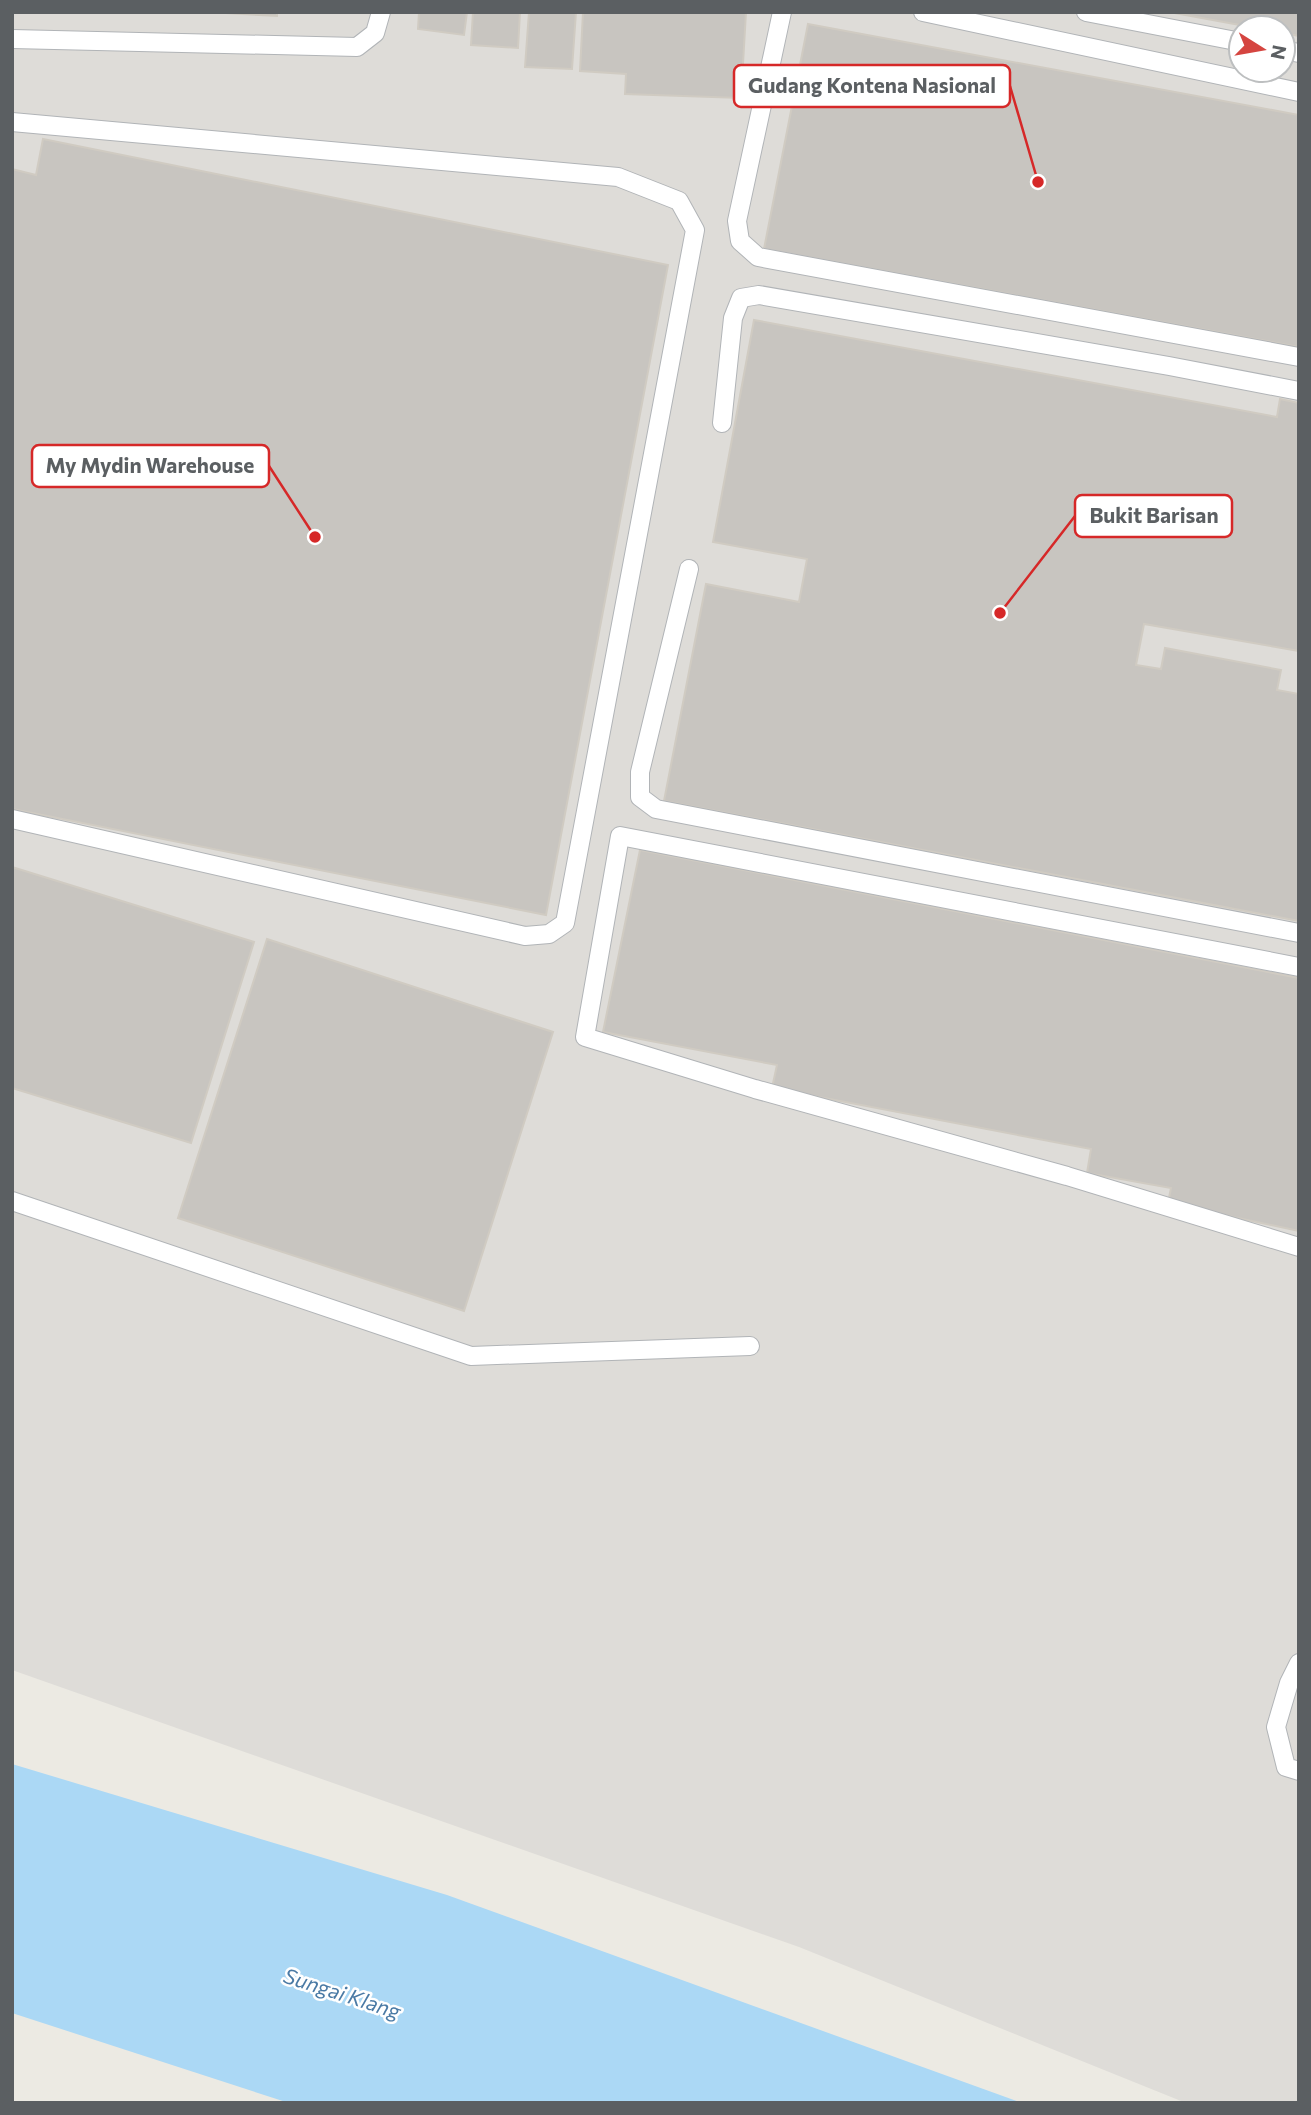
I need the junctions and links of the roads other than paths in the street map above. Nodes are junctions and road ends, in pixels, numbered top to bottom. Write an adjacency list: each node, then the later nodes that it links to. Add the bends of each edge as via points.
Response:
1 (381, 12): 5 (lane, via 375,33 357,47)
2 (782, 12): 9 (lane, via 737,221 740,241 758,257)
3 (923, 12): 7 (lane)
4 (1086, 12): 6 (lane)
5 (12, 39)
6 (1227, 39)
7 (1299, 92)
8 (12, 122): 13 (lane, via 618,177 679,201 695,230 565,923 548,934 525,936)
9 (1299, 357)
10 (1299, 391): 11 (lane, via 758,295 741,298 733,318)
11 (722, 422)
12 (689, 569): 14 (lane, via 640,772 640,797 656,809)
13 (12, 819)
14 (1299, 933)
15 (1299, 967): 17 (lane, via 620,836 585,1037)
16 (12, 1201): 18 (lane, via 471,1356)
17 (1299, 1247)
18 (750, 1346)
19 (1299, 1663): 20 (lane, via 1276,1727 1286,1767)
20 (1299, 1771)

